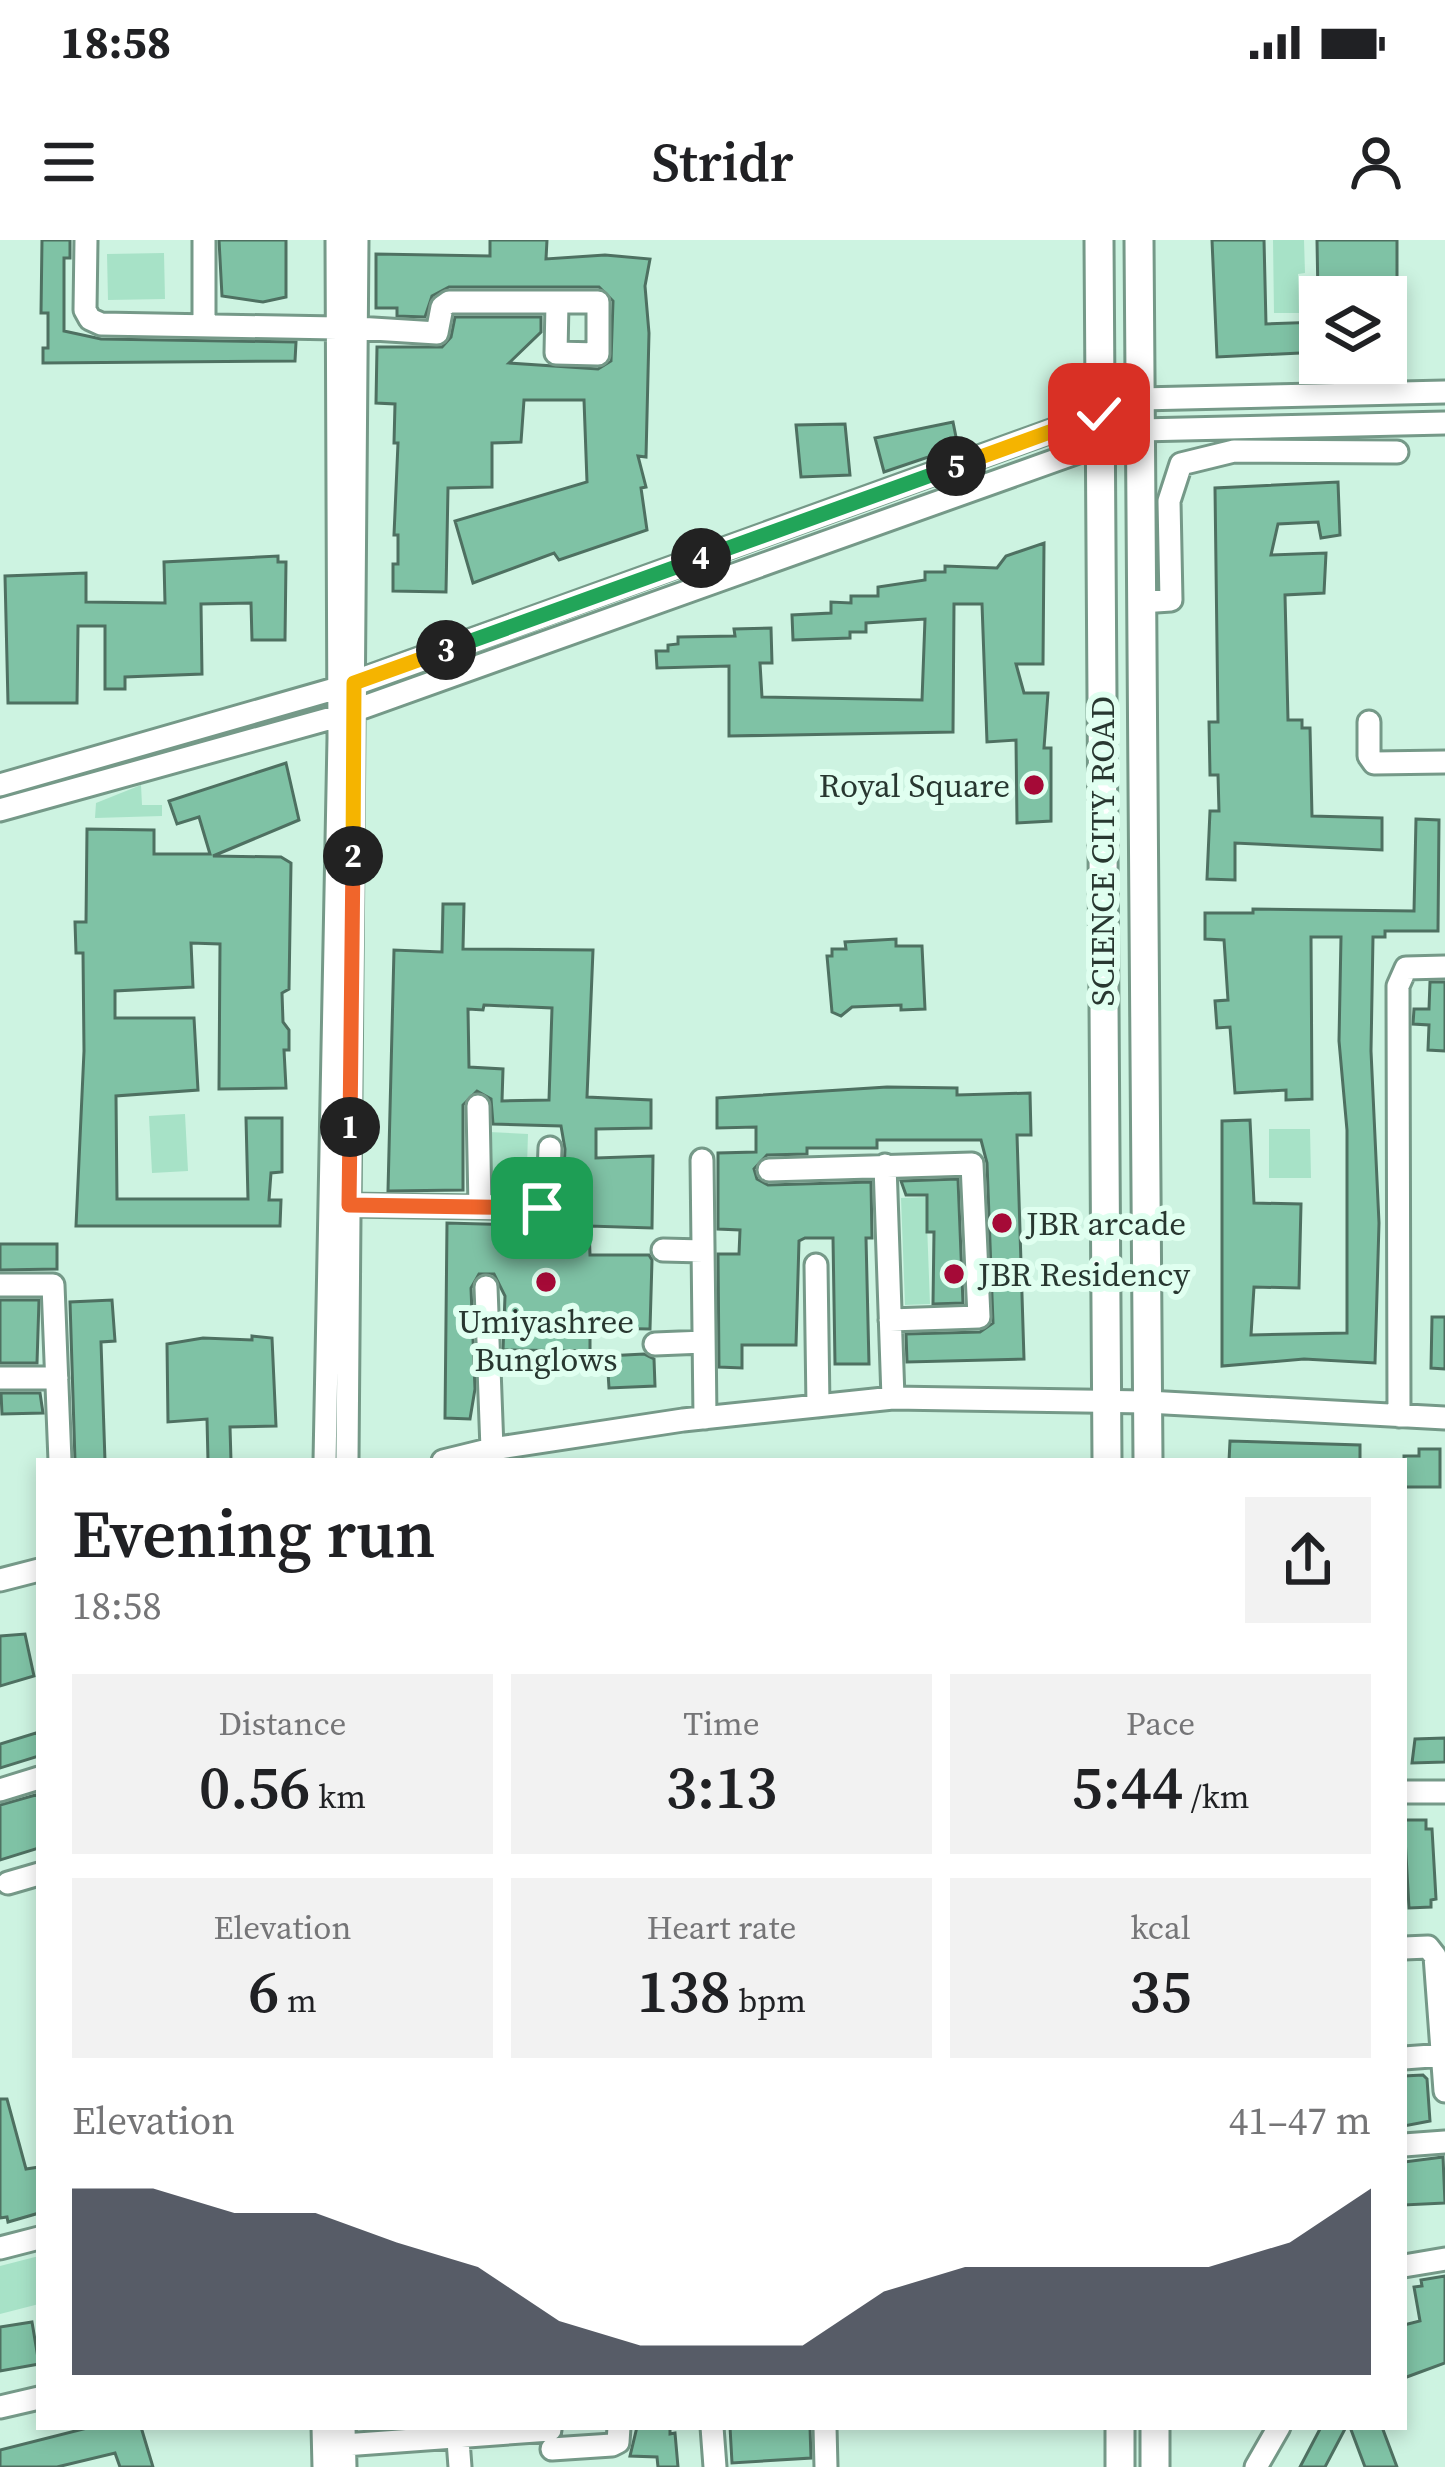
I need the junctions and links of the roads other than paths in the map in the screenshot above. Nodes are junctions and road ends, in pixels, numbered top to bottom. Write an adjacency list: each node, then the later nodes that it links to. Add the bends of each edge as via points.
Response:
1 (86, 240): 8 (street, via 90,319)
2 (204, 240): 8 (street)
3 (338, 240): 9 (street)
4 (357, 240): 9 (street)
5 (1099, 240): 12 (main road, SCIENCE CITY ROAD)
6 (1138, 240): 11 (main road)
7 (557, 303): 9 (street, via 449,302 437,333)
8 (204, 323): 9 (street)
9 (347, 328): 18 (street)
10 (1445, 392): 11 (street)
11 (1140, 399): 12 (street); 14 (main road)
12 (1099, 414): 15 (main road, SCIENCE CITY ROAD); 18 (street)
13 (1445, 423): 14 (street)
14 (1140, 430): 15 (street); 17 (main road)
15 (1099, 445): 19 (street); 43 (main road, SCIENCE CITY ROAD)
16 (1397, 452): 17 (street, via 1234,452 1181,464 1168,501 1171,600)
17 (1142, 602): 44 (main road)
18 (346, 686): 19 (street); 22 (street)
19 (347, 713): 23 (street); 30 (street); 51 (street)
20 (1370, 722): 21 (street, via 1374,763)
21 (1445, 762)
22 (0, 785)
23 (0, 810)
24 (1445, 967): 46 (street, via 1406,968 1398,986)
25 (478, 1106): 31 (street)
26 (550, 1148): 31 (street, via 547,1205)
27 (702, 1160): 33 (street)
28 (885, 1165): 29 (street); 37 (street); 37 (street, via 972,1164 979,1317)
29 (769, 1170)
30 (349, 1205): 31 (street); 52 (street)
31 (480, 1208)
32 (663, 1250): 33 (street)
33 (703, 1251): 38 (street)
34 (816, 1265): 45 (street)
35 (0, 1285): 41 (street, via 53,1285)
36 (486, 1287): 49 (street)
37 (890, 1320): 42 (street)
38 (704, 1342): 39 (street); 47 (street)
39 (655, 1344)
40 (0, 1378): 41 (street)
41 (57, 1378): 50 (street)
42 (892, 1398): 43 (street); 45 (street)
43 (1106, 1401): 44 (street); 54 (main road, SCIENCE CITY ROAD)
44 (1148, 1402): 46 (street); 55 (main road)
45 (818, 1406): 47 (street)
46 (1399, 1416): 48 (street)
47 (705, 1418): 49 (street)
48 (1445, 1418)
49 (491, 1448): 53 (street)
50 (60, 1458)
51 (325, 1458)
52 (347, 1458)
53 (454, 1458)
54 (1107, 1458)
55 (1148, 1458)
56 (36, 1571): 57 (street)
57 (0, 1580)
58 (36, 1779): 59 (street)
59 (0, 1790)
60 (1407, 1792): 61 (street)
61 (1445, 1792)
62 (36, 1875): 63 (street)
63 (8, 1883)
64 (1407, 1948): 65 (street, via 1433,1950)
65 (1441, 1973): 66 (street)
66 (1444, 2055): 67 (street); 68 (street)
67 (1407, 2058)
68 (1445, 2091)
69 (1445, 2142): 70 (street)
70 (1407, 2145)
71 (36, 2239): 72 (street)
72 (0, 2248)
73 (1445, 2259): 74 (street)
74 (1407, 2265)
75 (36, 2399): 76 (street)
76 (0, 2407)
77 (323, 2430): 87 (street)
78 (620, 2430): 85 (street, via 612,2444)
79 (712, 2430): 89 (street)
80 (825, 2430): 90 (street)
81 (1120, 2430): 91 (main road)
82 (1155, 2430): 92 (main road)
83 (1277, 2430): 93 (street)
84 (458, 2432): 85 (street); 86 (street); 88 (street)
85 (551, 2443)
86 (344, 2446)
87 (324, 2467)
88 (460, 2467)
89 (715, 2467)
90 (826, 2467)
91 (1120, 2467)
92 (1154, 2467)
93 (1256, 2467)

